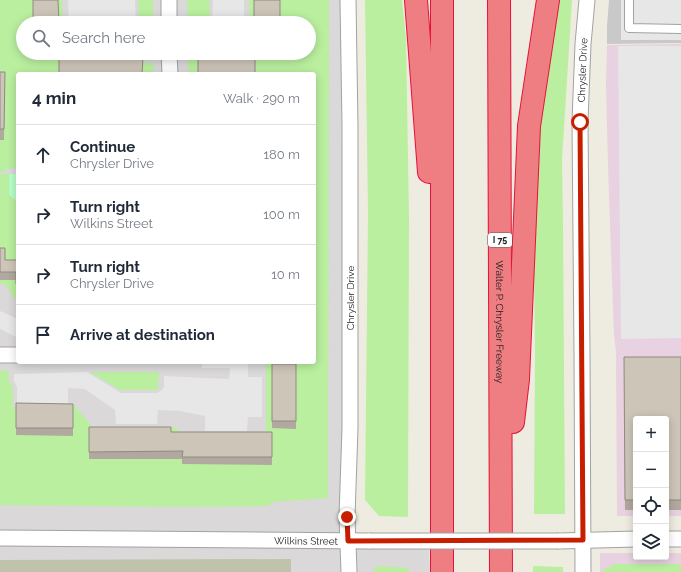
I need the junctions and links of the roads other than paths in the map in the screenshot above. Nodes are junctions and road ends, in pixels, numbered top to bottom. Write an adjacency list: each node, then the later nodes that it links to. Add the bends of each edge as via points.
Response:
1 (169, 0): 9 (street)
2 (348, 0): 22 (street, Chrysler Drive)
3 (416, 0): 15 (highway)
4 (442, 0): 15 (highway)
5 (499, 0): 16 (highway, Walter P. Chrysler Freeway / I 75)
6 (548, 0): 16 (highway, via 529,126 518,379 509,452)
7 (587, 0): 21 (street, Chrysler Drive, via 580,129)
8 (629, 0): 10 (lane, via 629,28)
9 (169, 16)
10 (681, 28)
11 (170, 60): 12 (street)
12 (170, 72)
13 (0, 355): 14 (street)
14 (16, 355)
15 (443, 362): 24 (highway)
16 (502, 480): 25 (highway, Walter P. Chrysler Freeway / I 75)
17 (0, 538): 22 (street, Wilkins Street)
18 (633, 539): 21 (street, Wilkins Street)
19 (669, 539): 20 (street)
20 (681, 539)
21 (583, 540): 22 (street, Wilkins Street, bridge); 26 (street, Chrysler Drive)
22 (348, 541): 23 (street, Chrysler Drive)
23 (349, 572)
24 (442, 572)
25 (501, 572)
26 (582, 572)

